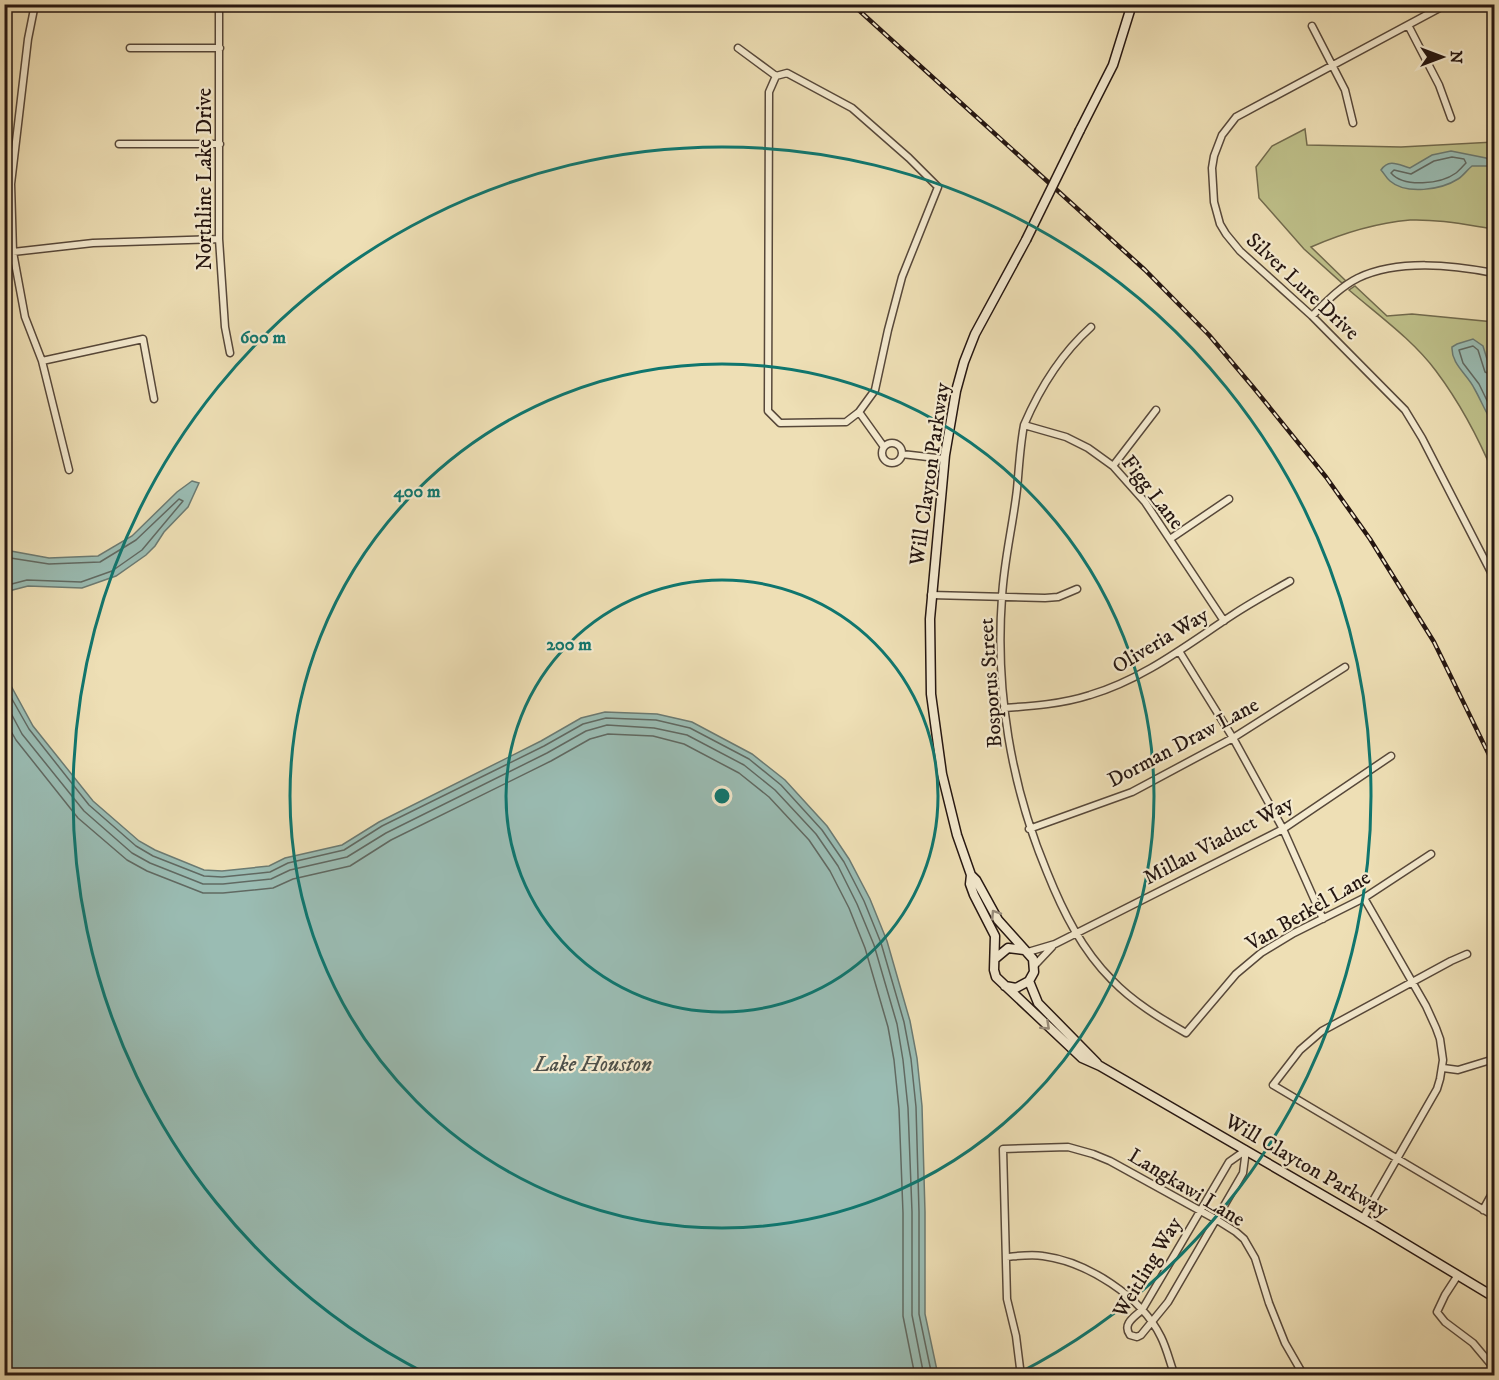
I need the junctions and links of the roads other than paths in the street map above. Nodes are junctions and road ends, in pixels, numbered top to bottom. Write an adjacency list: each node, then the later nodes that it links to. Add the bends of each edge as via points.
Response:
1 (35, 4): 17 (street, via 11,183)
2 (219, 4): 8 (street, Northline Lake Drive)
3 (1132, 4): 29 (street, Will Clayton Parkway, bridge, via 1113,65 975,334 954,401)
4 (1447, 4): 5 (street, Silver Lure Drive)
5 (1408, 25): 10 (street, Silver Lure Drive); 12 (street)
6 (1312, 26): 10 (street)
7 (130, 48): 8 (street)
8 (220, 48): 15 (street, Northline Lake Drive)
9 (738, 48): 11 (street)
10 (1332, 65): 13 (street, via 1345,90); 19 (street, Silver Lure Drive, via 1236,117 1222,135 1212,168 1214,202 1226,234)
11 (776, 76): 25 (street, via 769,92 768,411 780,423 846,422); 25 (street, via 787,73 852,108 938,187 902,277 874,390)
12 (1451, 118)
13 (1353, 123)
14 (119, 144): 15 (street)
15 (220, 144): 16 (street, Northline Lake Drive)
16 (219, 239): 17 (street, via 93,243); 21 (street, Northline Lake Drive)
17 (13, 252): 22 (street, via 25,316)
18 (1494, 273): 19 (street, via 1437,267 1383,270 1348,284)
19 (1312, 316): 34 (street, Silver Lure Drive, via 1405,410)
20 (1091, 327): 26 (street, Bosporus Street, via 1074,343)
21 (230, 352)
22 (42, 361): 23 (street, via 143,339); 31 (street)
23 (154, 399)
24 (1156, 410): 30 (street)
25 (860, 412): 27 (street)
26 (1024, 425): 30 (street, Figg Lane, via 1066,437); 38 (street, Bosporus Street)
27 (884, 447): 28 (street, via 895,444); 28 (street, via 882,456 890,463)
28 (902, 454): 29 (street)
29 (945, 459): 37 (street, Will Clayton Parkway)
30 (1113, 466): 33 (street, Figg Lane)
31 (69, 470)
32 (1229, 499): 33 (street)
33 (1170, 539): 39 (street, Figg Lane)
34 (1494, 578)
35 (1290, 581): 39 (street, Oliveria Way)
36 (1077, 589): 38 (street, via 1052,598)
37 (931, 595): 38 (street); 48 (street, Will Clayton Parkway, via 929,652 935,731 948,804)
38 (1001, 598): 42 (street, Bosporus Street)
39 (1224, 621): 40 (street, Oliveria Way)
40 (1179, 651): 42 (street, Oliveria Way, via 1153,668 1091,695 1047,706); 43 (street)
41 (1345, 667): 43 (street, Dorman Draw Lane)
42 (1004, 708): 45 (street, Bosporus Street)
43 (1233, 738): 45 (street, Dorman Draw Lane, via 1132,792); 46 (street)
44 (1391, 756): 46 (street, Millau Viaduct Way)
45 (1029, 829): 51 (street, Bosporus Street)
46 (1283, 829): 50 (street); 51 (street, Millau Viaduct Way)
47 (1431, 854): 49 (street, Van Berkel Lane)
48 (971, 875): 53 (street, Will Clayton Parkway, one-way to 48, via 998,920); 55 (street, Will Clayton Parkway, via 974,895 995,936)
49 (1364, 898): 50 (street, Van Berkel Lane); 58 (street)
50 (1323, 919): 60 (street, Van Berkel Lane, via 1248,963)
51 (1075, 933): 52 (street, Millau Viaduct Way); 60 (street, Bosporus Street, via 1113,982)
52 (1055, 944): 53 (street, Millau Viaduct Way); 56 (street, Millau Viaduct Way)
53 (1026, 951): 55 (street, via 1008,948); 56 (street)
54 (1467, 954): 58 (street)
55 (996, 959): 59 (street, via 994,970)
56 (1035, 965): 57 (street)
57 (1029, 981): 59 (street, via 1016,988); 62 (street, Will Clayton Parkway, via 1038,1003)
58 (1413, 983): 63 (street, via 1440,1039); 65 (street, via 1322,1031 1300,1050 1273,1085)
59 (1004, 985): 62 (street, Will Clayton Parkway, one-way to 62, via 1082,1058)
60 (1186, 1033)
61 (1494, 1059): 63 (street, via 1458,1070)
62 (1100, 1066): 64 (street, Will Clayton Parkway)
63 (1443, 1068): 65 (street, via 1437,1089)
64 (1246, 1150): 67 (street, Weitling Way, via 1229,1162); 70 (street, Will Clayton Parkway); 71 (street, Weitling Way, via 1243,1173)
65 (1397, 1160): 68 (street); 70 (street)
66 (1494, 1190): 68 (street)
67 (1200, 1210): 71 (street, Langkawi Lane); 72 (street, Langkawi Lane, via 1094,1154 1068,1148 1003,1149); 75 (street, Weitling Way)
68 (1483, 1210): 69 (street)
69 (1494, 1216)
70 (1363, 1218): 73 (street, Will Clayton Parkway)
71 (1217, 1220): 76 (street, Weitling Way); 80 (street, Langkawi Lane, via 1250,1247 1285,1343)
72 (1006, 1257): 75 (street, via 1041,1256 1067,1261 1107,1281); 78 (street, via 1007,1299)
73 (1458, 1275): 74 (street, Will Clayton Parkway); 77 (street, via 1437,1312 1473,1343)
74 (1494, 1298)
75 (1142, 1310): 76 (street); 76 (street, Weitling Way, via 1126,1325 1127,1332 1137,1337)
76 (1152, 1323): 79 (street)
77 (1494, 1368)
78 (1021, 1376)
79 (1175, 1376)
80 (1304, 1376)

